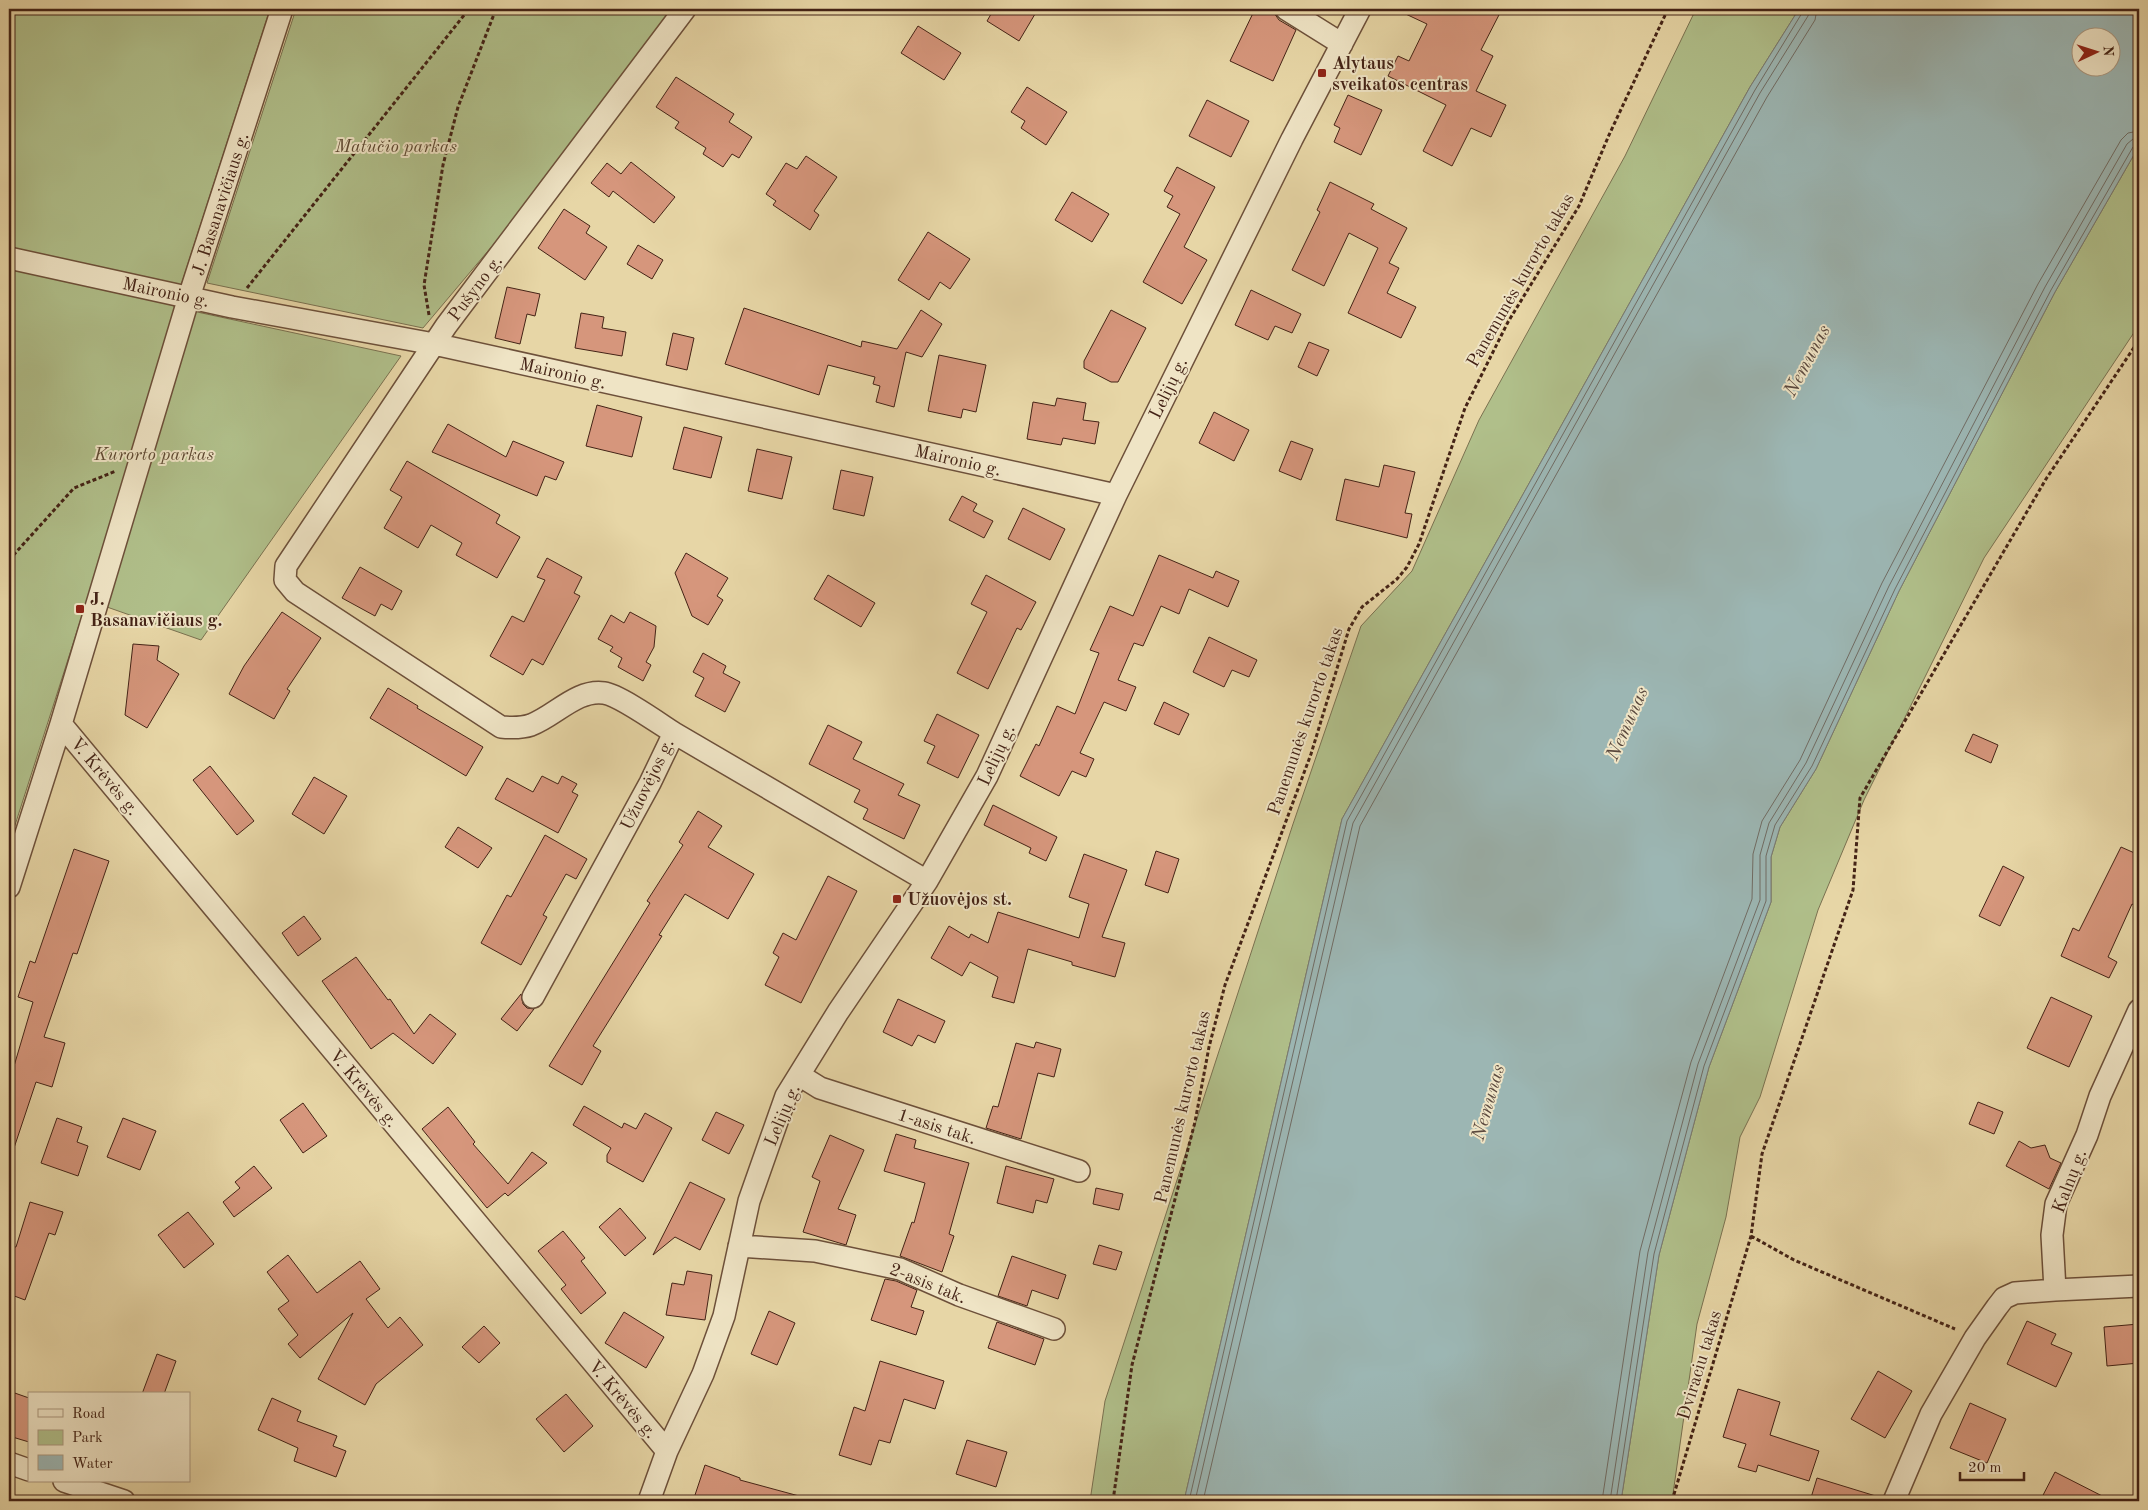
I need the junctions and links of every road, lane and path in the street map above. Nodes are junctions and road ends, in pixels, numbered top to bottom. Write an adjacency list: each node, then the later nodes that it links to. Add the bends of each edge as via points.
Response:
1 (282, 9): 10 (street, J. Basanavičiaus g.)
2 (469, 9): 11 (path)
3 (496, 9): 12 (path, via 458,107 442,174 424,285 429,316)
4 (685, 9): 12 (street, Pušyno g.)
5 (1286, 9): 8 (street)
6 (1360, 9): 8 (street, Lelijų g.)
7 (1668, 9): 39 (path, Panemunės kurorto takas, via 1580,206 1508,322 1465,408 1407,567 1362,607 1349,629 1311,754 1225,985 1132,1366)
8 (1342, 44): 16 (street, Lelijų g.)
9 (9, 258): 10 (street, Maironio g.)
10 (190, 297): 11 (street, Maironio g.); 15 (street, J. Basanavičiaus g.)
11 (232, 307): 14 (street, Maironio g.)
12 (446, 326): 14 (street, Pušyno g.)
13 (2139, 340): 27 (path, Dviraciu takas, via 2046,479 1860,798 1854,890 1762,1154)
14 (434, 344): 16 (street, Maironio g.); 18 (street, Pušyno g., via 286,566)
15 (140, 462): 17 (path, via 74,488); 19 (street, J. Basanavičiaus g.)
16 (1116, 495): 21 (street, Lelijų g., via 987,776)
17 (9, 560)
18 (285, 580): 20 (street, Užuovėjos g., via 295,592 501,727 532,724 588,693 606,693)
19 (61, 724): 22 (street, J. Basanavičiaus g.); 33 (street, V. Krėvės g.)
20 (674, 733): 21 (street); 23 (street, Užuovėjos g.)
21 (927, 881): 25 (street, Lelijų g.)
22 (9, 886)
23 (533, 997)
24 (2139, 1010): 30 (street, Kalnų g., via 2056,1204 2052,1235)
25 (799, 1075): 26 (street, 1-asis tak., via 820,1088); 28 (street, Lelijų g., via 786,1096 749,1201)
26 (1079, 1171)
27 (1751, 1236): 32 (path, via 1794,1260); 40 (path, Dviraciu takas)
28 (740, 1246): 31 (street, 2-asis tak., via 815,1251 900,1269 959,1295); 33 (street, Lelijų g., via 724,1316 703,1374)
29 (2139, 1286): 30 (street)
30 (2055, 1290): 32 (street, via 2015,1293 2004,1298)
31 (1054, 1329)
32 (1975, 1338): 41 (street, via 1931,1414)
33 (667, 1451): 38 (street, Lelijų g.)
34 (9, 1463): 35 (street)
35 (28, 1470)
36 (67, 1482): 37 (street)
37 (124, 1501)
38 (649, 1501)
39 (1112, 1501)
40 (1672, 1501)
41 (1894, 1501)

